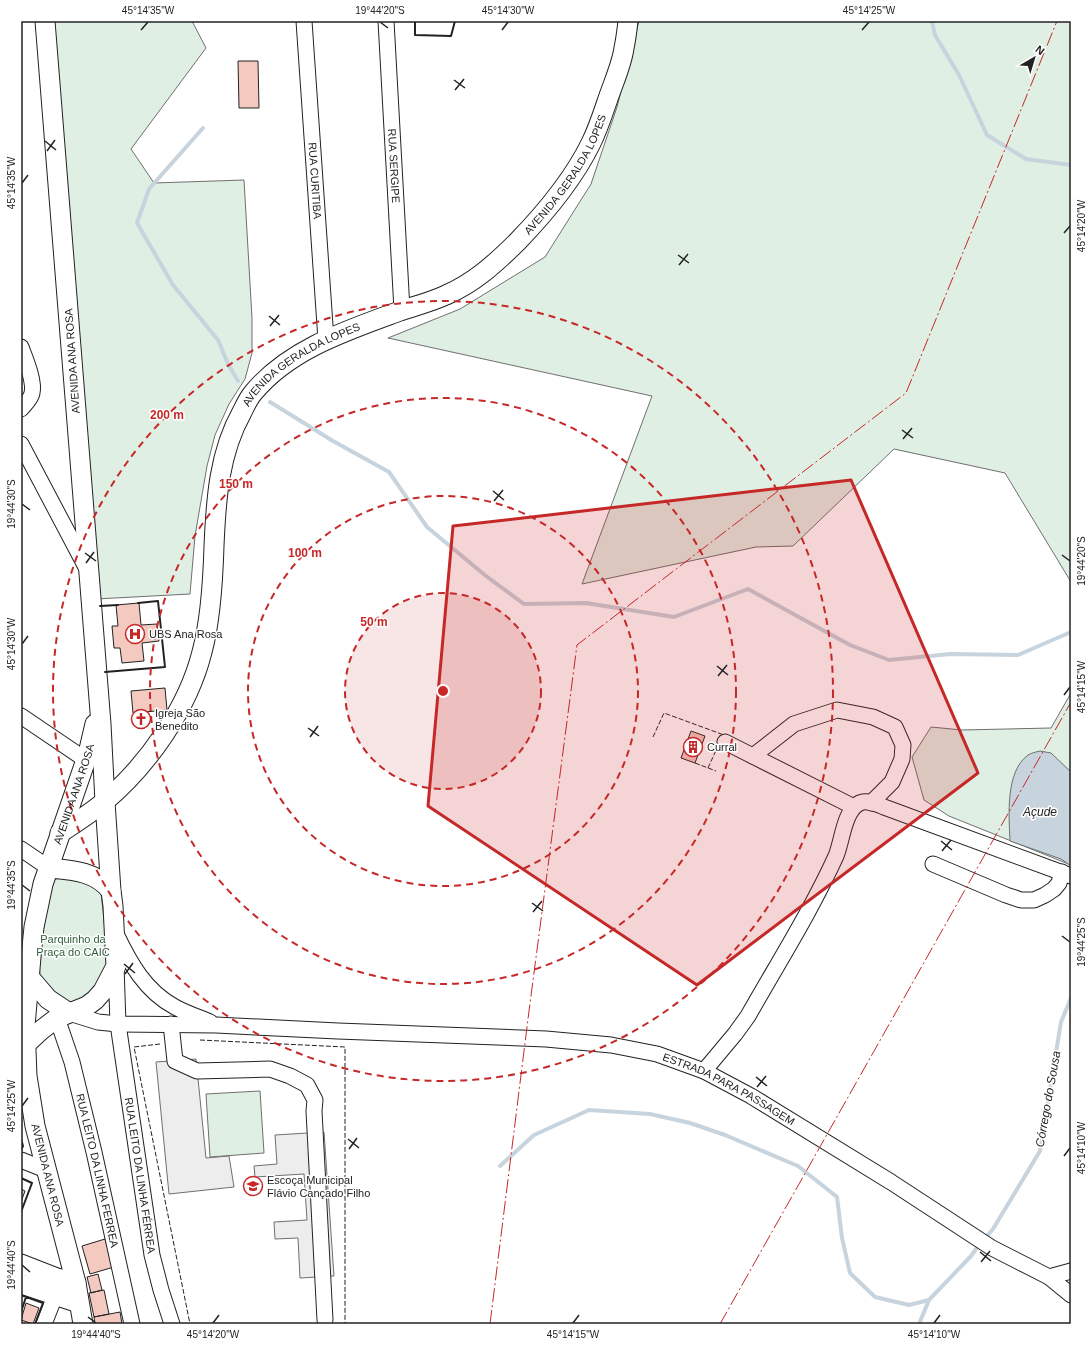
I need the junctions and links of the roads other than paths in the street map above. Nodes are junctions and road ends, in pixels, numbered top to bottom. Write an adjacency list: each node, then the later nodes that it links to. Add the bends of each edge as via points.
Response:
1 (45, 21): 10 (main road, AVENIDA ANA ROSA)
2 (304, 21): 6 (street, RUA CURITIBA)
3 (386, 21): 5 (street, RUA SERGIPE)
4 (628, 21): 5 (main road, AVENIDA GERALDA LOPES, via 624,50 592,142 577,169 550,206 484,273 444,296)
5 (402, 310): 6 (main road, AVENIDA GERALDA LOPES)
6 (326, 340): 16 (main road, AVENIDA GERALDA LOPES, via 295,356 269,376 251,395 234,426 223,457 217,488 208,615 203,652 193,682 155,748)
7 (21, 347): 8 (street, via 30,373 32,394)
8 (21, 409)
9 (21, 444): 10 (street)
10 (88, 570): 11 (main road, AVENIDA ANA ROSA)
11 (99, 702): 15 (main road, AVENIDA ANA ROSA); 16 (main road, AVENIDA ANA ROSA)
12 (21, 716): 15 (street)
13 (725, 742): 14 (street)
14 (753, 756): 17 (street, via 794,724 837,710 874,717 895,727 903,745 902,759 892,782); 18 (street)
15 (86, 760): 19 (main road, AVENIDA ANA ROSA)
16 (105, 802): 19 (main road, AVENIDA GERALDA LOPES); 24 (main road, AVENIDA ANA ROSA)
17 (871, 803): 18 (street, via 858,803); 22 (street)
18 (854, 807): 33 (street, via 847,818 828,873 784,954 744,1022)
19 (60, 833): 23 (main road, AVENIDA ANA ROSA)
20 (21, 849): 23 (street)
21 (933, 864): 22 (street, via 1021,900 1034,900 1045,896)
22 (1066, 874)
23 (46, 876): 24 (main road, via 66,869 86,873 103,882); 27 (main road, AVENIDA ANA ROSA, via 34,928)
24 (110, 891): 25 (main road, AVENIDA ANA ROSA)
25 (114, 931): 26 (main road, AVENIDA ANA ROSA); 31 (street, via 137,972 153,991 175,1007)
26 (116, 966): 28 (main road, via 103,991 95,1000); 29 (street, RUA LEITO DA LINHA FÉRREA)
27 (30, 978): 28 (main road); 32 (main road, AVENIDA ANA ROSA)
28 (63, 1016): 29 (street, ESTRADA PARA PASSAGEM); 32 (main road, via 40,1031); 49 (street, RUA LEITO DA LINHA FERREA)
29 (118, 1024): 30 (street, ESTRADA PARA PASSAGEM); 50 (street, RUA LEITO DA LINHA FÉRREA, via 152,1255)
30 (171, 1024): 31 (street, ESTRADA PARA PASSAGEM); 46 (street, via 175,1061 197,1071 270,1069 307,1085 315,1100)
31 (216, 1024): 33 (street, ESTRADA PARA PASSAGEM, via 546,1039 612,1045 657,1054)
32 (25, 1045): 34 (main road, AVENIDA ANA ROSA)
33 (704, 1070): 39 (street, ESTRADA PARA PASSAGEM, via 751,1096 992,1248)
34 (24, 1076): 36 (main road, AVENIDA ANA ROSA)
35 (21, 1160): 36 (street)
36 (46, 1170): 41 (main road, AVENIDA ANA ROSA)
37 (21, 1264): 40 (main road)
38 (1071, 1271): 39 (street)
39 (1049, 1277): 43 (street, ESTRADA PARA PASSAGEM)
40 (58, 1278): 41 (main road); 44 (street)
41 (76, 1283): 45 (main road, AVENIDA ANA ROSA)
42 (21, 1284): 44 (main road)
43 (1071, 1295)
44 (55, 1296): 45 (main road); 47 (street)
45 (80, 1303): 48 (main road, AVENIDA ANA ROSA)
46 (325, 1320)
47 (44, 1324)
48 (83, 1324)
49 (132, 1324)
50 (172, 1324)

